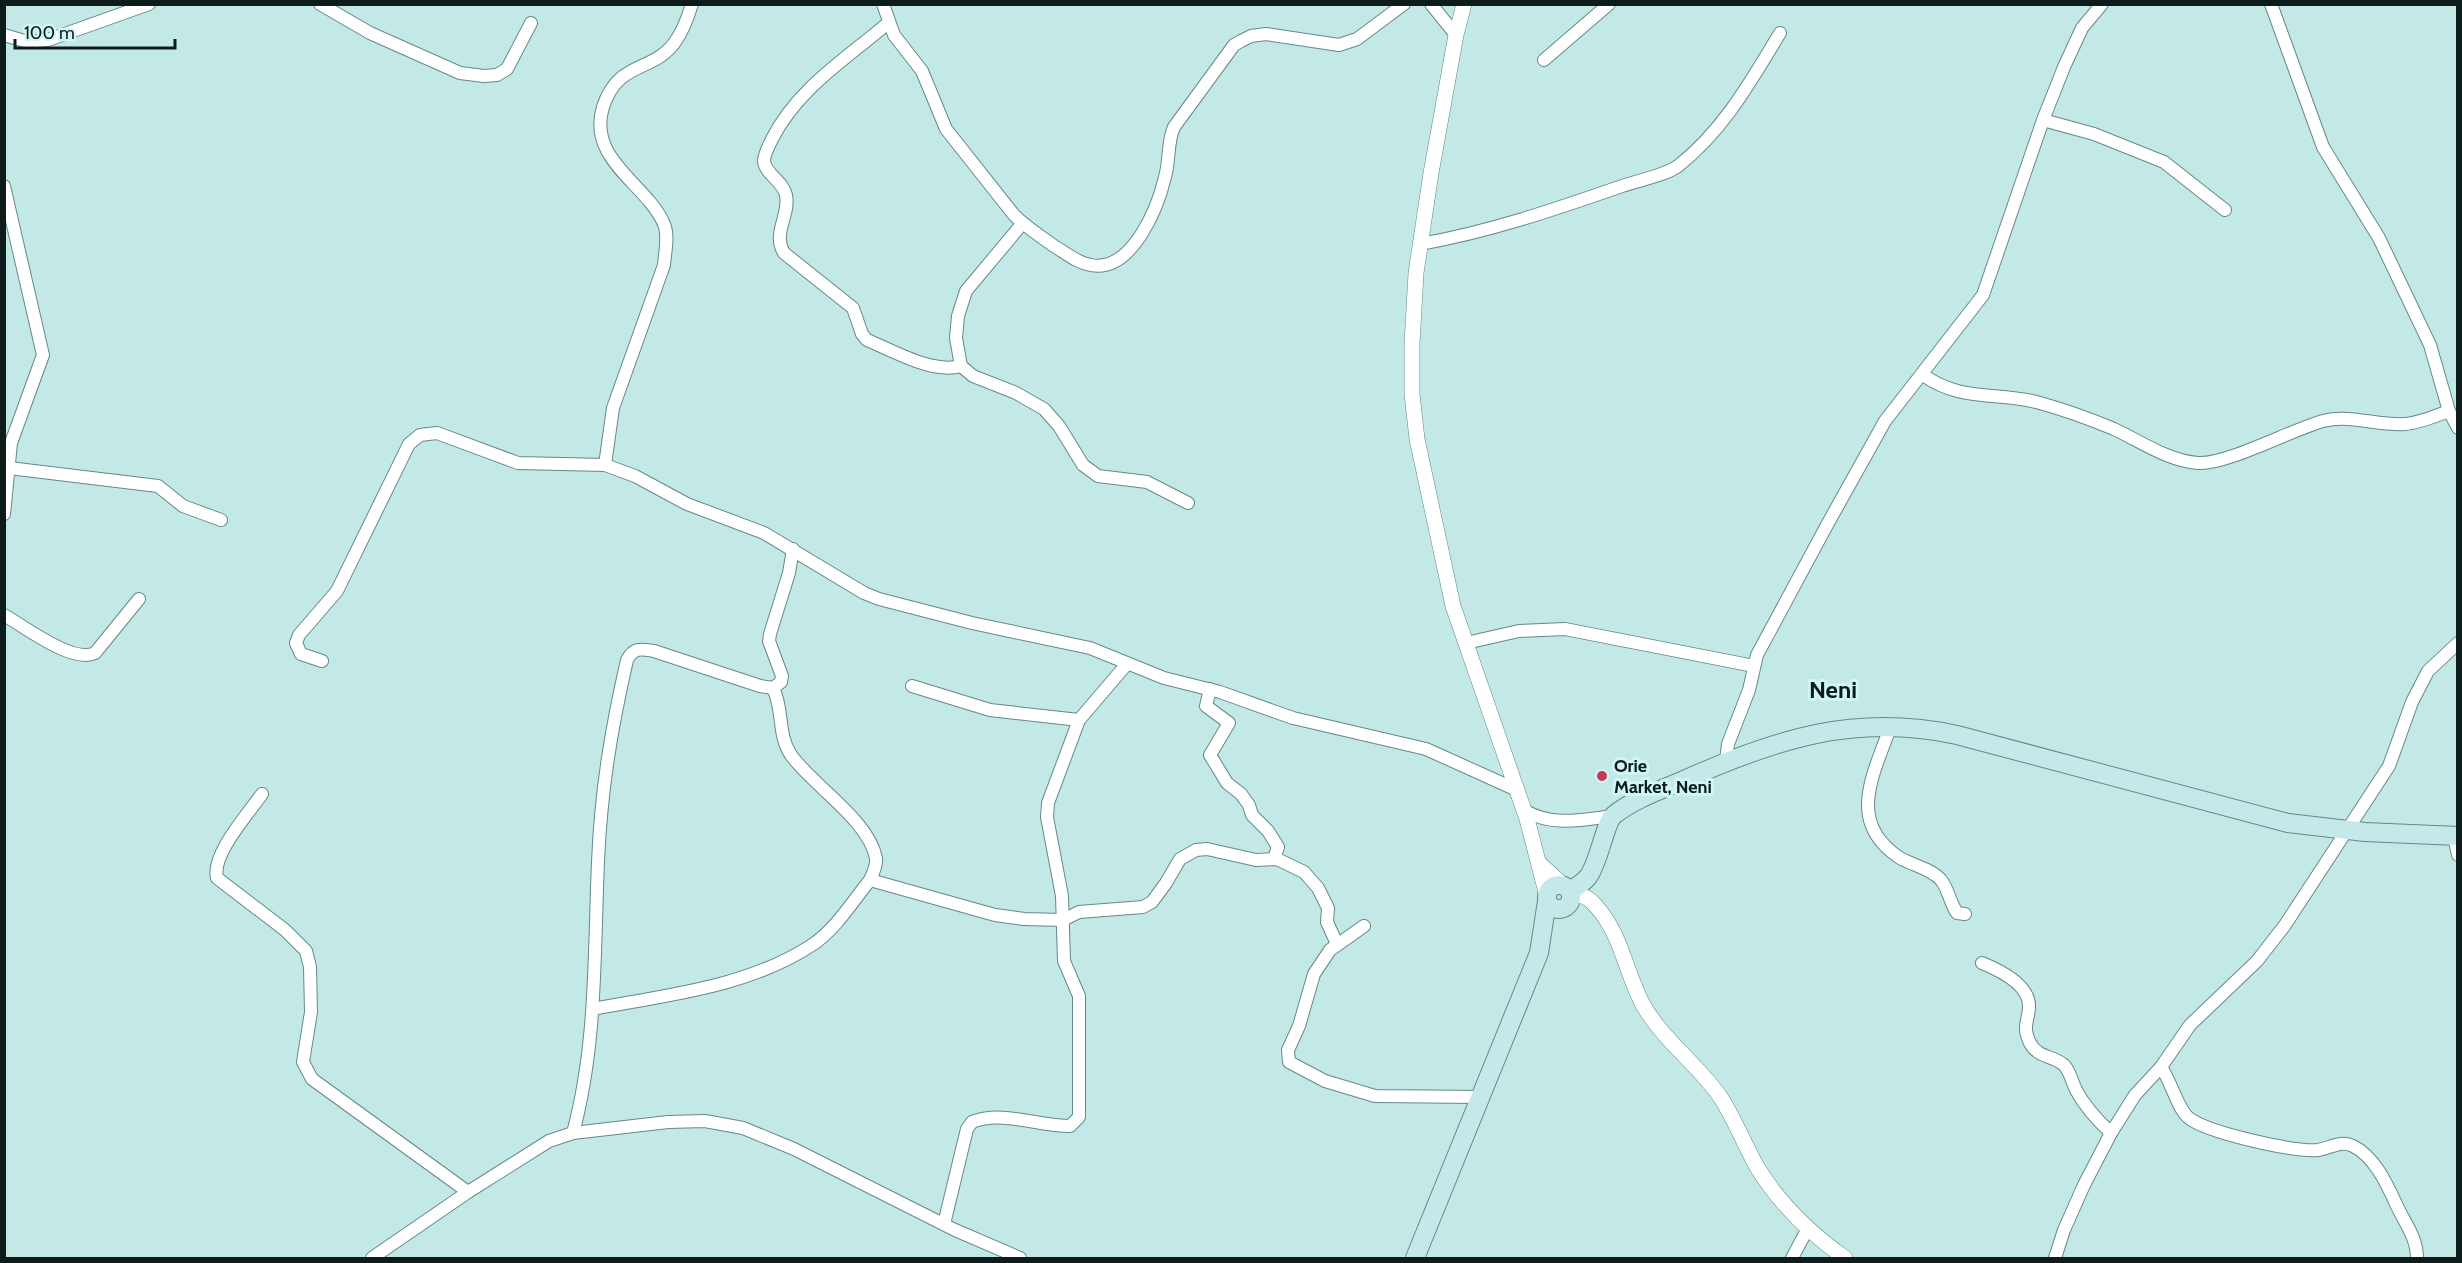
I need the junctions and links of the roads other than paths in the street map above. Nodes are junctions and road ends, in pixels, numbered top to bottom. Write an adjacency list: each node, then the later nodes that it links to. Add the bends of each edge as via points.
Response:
1 (149, 4): 14 (street, via 48,40 28,42)
2 (320, 4): 11 (street, via 370,33 460,73 484,76 507,69)
3 (692, 4): 26 (street, via 675,44 619,77 602,109 600,129 606,151 654,207 665,226 667,241 664,265 613,408)
4 (883, 4): 12 (street)
5 (1404, 4): 20 (street, via 1358,39 1339,45 1266,34 1234,45 1174,127 1166,174 1151,219 1138,240 1113,262 1102,266 1077,261)
6 (1431, 4): 15 (street)
7 (1464, 4): 15 (street)
8 (1609, 4): 16 (street)
9 (2102, 4): 17 (street, via 2082,28)
10 (2271, 4): 24 (street, via 2323,147 2384,249 2430,345)
11 (531, 23)
12 (888, 23): 20 (street, via 922,71 946,129); 22 (street, via 808,90 789,112 767,149 766,167 783,186 786,196 778,239 784,253 853,308 867,340 937,366)
13 (1780, 33): 21 (street, via 1711,137 1676,168 1530,217)
14 (4, 34)
15 (1456, 35): 21 (street)
16 (1544, 60)
17 (2043, 120): 19 (street, via 2094,134 2164,162); 23 (street, via 1983,295)
18 (4, 186): 27 (street, via 43,355 11,443)
19 (2225, 210)
20 (1022, 224): 22 (street, via 966,291 956,338)
21 (1420, 244): 34 (street, via 1412,394 1426,484 1453,606)
22 (962, 366): 28 (street, via 973,376 1044,409 1083,465 1098,476 1147,482)
23 (1923, 375): 24 (street, via 1958,393 2048,405 2112,428 2175,458 2200,464 2326,420 2407,424); 38 (street, via 1885,421 1756,655)
24 (2449, 411): 25 (street)
25 (2457, 428)
26 (606, 465): 31 (street); 36 (street, via 518,463 437,432 414,438 337,591 299,635 296,643 301,654)
27 (7, 475): 29 (street); 30 (street, via 158,486 183,506)
28 (1188, 503)
29 (4, 514)
30 (221, 520)
31 (793, 549): 37 (street, via 879,599 1090,648); 40 (street, via 770,634 782,676)
32 (139, 599): 33 (street, via 89,656 69,652)
33 (4, 615)
34 (1466, 643): 38 (street, via 1519,631 1565,629); 45 (street)
35 (2457, 643): 49 (street, via 2428,671 2412,702 2389,766)
36 (322, 661)
37 (1126, 665): 41 (street); 42 (street)
38 (1754, 666): 44 (street)
39 (912, 686): 42 (street, via 990,710)
40 (773, 688): 53 (street, via 779,704 782,739 791,755 829,793 870,844 876,858); 60 (street, via 654,651 631,652 604,775)
41 (1210, 689): 45 (street, via 1293,718 1426,749); 52 (street, via 1206,706 1229,723 1210,755 1227,783 1274,838 1278,847)
42 (1079, 720): 56 (street, via 1051,795 1047,817)
43 (1891, 725): 44 (main road, via 1826,731); 49 (main road, via 1920,727 1994,744 2288,823); 55 (street, via 1869,791 1869,821 1886,848 1941,879 1957,913)
44 (1726, 761): 48 (main road)
45 (1517, 790): 47 (street)
46 (262, 794): 65 (street, via 221,853 215,869 217,878 306,951 311,1012 303,1053 305,1071 352,1110)
47 (1524, 810): 48 (street, via 1547,820 1574,822); 54 (street, via 1540,864)
48 (1612, 816): 54 (main road, via 1588,876)
49 (2349, 830): 50 (main road); 61 (street, via 2257,961 2190,1025)
50 (2456, 836): 51 (street)
51 (2457, 855)
52 (1274, 859): 56 (street, via 1256,860 1196,850 1180,859 1167,883 1143,907 1078,912); 58 (street, via 1304,872 1318,888 1328,908 1327,922)
53 (870, 880): 56 (street, via 995,915); 60 (street, via 814,944 769,969 710,987)
54 (1560, 896): 62 (main road); 67 (street, via 1580,895 1589,899 1609,924 1652,1018 1720,1097 1758,1168)
55 (1965, 914)
56 (1063, 920): 66 (street, via 1064,961 1079,996 1079,1117 1070,1126 1000,1116 972,1122)
57 (1364, 926): 58 (street)
58 (1336, 944): 62 (street, via 1314,974 1288,1050 1289,1062 1325,1081 1375,1096)
59 (1982, 963): 63 (street, via 2007,974 2024,993 2029,1001 2024,1023 2030,1043 2037,1053 2064,1065 2088,1109)
60 (593, 1009): 64 (street, via 583,1093)
61 (2162, 1067): 63 (street, via 2135,1095); 74 (street, via 2173,1084 2181,1111 2214,1131 2307,1149 2347,1143 2360,1149 2390,1188 2414,1238)
62 (1481, 1097): 70 (main road)
63 (2111, 1132): 73 (street, via 2064,1230)
64 (573, 1133): 65 (street, via 549,1141); 66 (street, via 705,1121 742,1128 849,1175)
65 (468, 1192): 68 (street)
66 (944, 1224): 69 (street)
67 (1807, 1230): 71 (street); 72 (street)
68 (372, 1258)
69 (1020, 1258)
70 (1415, 1258)
71 (1792, 1258)
72 (1845, 1258)
73 (2055, 1258)
74 (2417, 1258)

